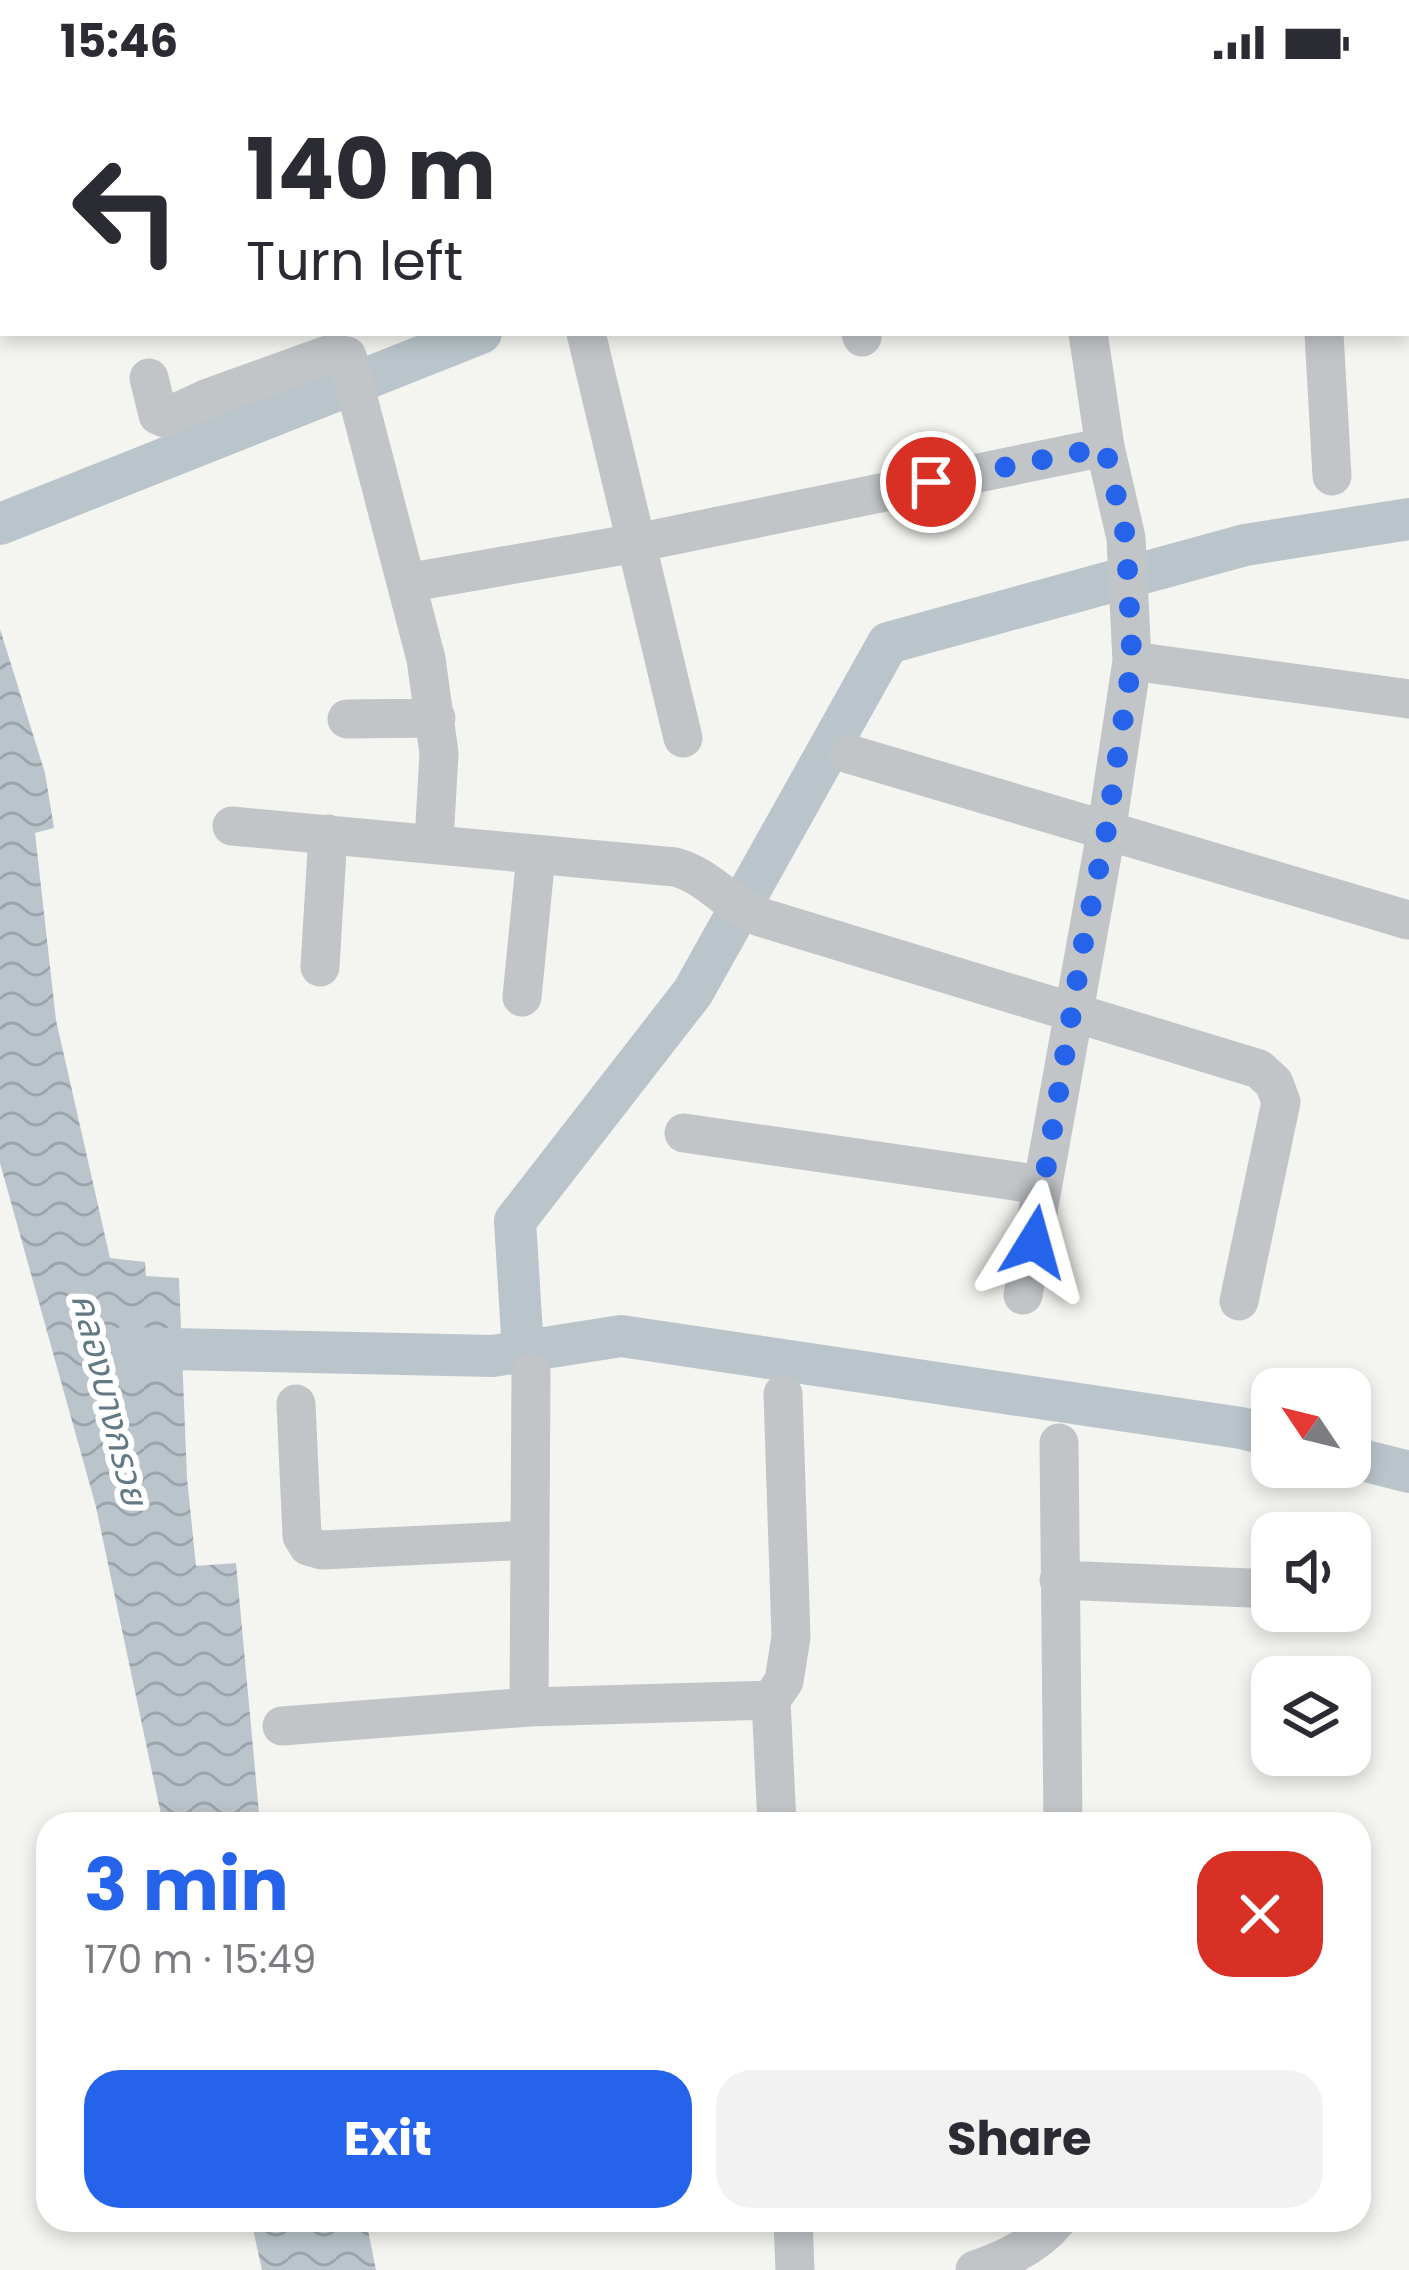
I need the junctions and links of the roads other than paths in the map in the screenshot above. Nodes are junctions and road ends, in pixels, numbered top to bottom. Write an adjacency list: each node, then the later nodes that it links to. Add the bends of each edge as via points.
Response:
1 (587, 336): 7 (street)
2 (1088, 336): 5 (street)
3 (1324, 336): 6 (street)
4 (149, 378): 8 (street, via 165,418 339,351 351,369)
5 (1105, 447): 7 (street); 9 (street, via 1126,538)
6 (1333, 476)
7 (636, 543): 8 (street); 13 (street)
8 (406, 583): 11 (street)
9 (1132, 661): 10 (street); 16 (street)
10 (1409, 699)
11 (436, 718): 12 (street); 18 (street)
12 (347, 719)
13 (683, 738)
14 (849, 754): 16 (street)
15 (232, 826): 17 (street)
16 (1106, 833): 20 (street); 23 (street)
17 (328, 834): 18 (street); 21 (street)
18 (434, 842): 19 (street)
19 (536, 855): 22 (street); 23 (street, via 675,867 742,910)
20 (1408, 920)
21 (320, 967)
22 (523, 997)
23 (1073, 1010): 25 (street); 27 (street, via 1259,1069 1274,1083 1281,1102)
24 (685, 1133): 25 (street)
25 (1042, 1185): 26 (street)
26 (1024, 1295)
27 (1239, 1301)
28 (531, 1373): 32 (street)
29 (783, 1394): 35 (street, via 790,1636 784,1681)
30 (296, 1404): 32 (street, via 308,1546)
31 (1059, 1443): 33 (street)
32 (530, 1540): 36 (street)
33 (1059, 1580): 34 (street); 39 (street)
34 (1250, 1588)
35 (772, 1700): 36 (street); 38 (street)
36 (530, 1707): 37 (street)
37 (282, 1726)
38 (777, 1812)
39 (1063, 1812)
40 (793, 2232): 43 (street)
41 (1047, 2232): 42 (street)
42 (996, 2267)
43 (795, 2270)

